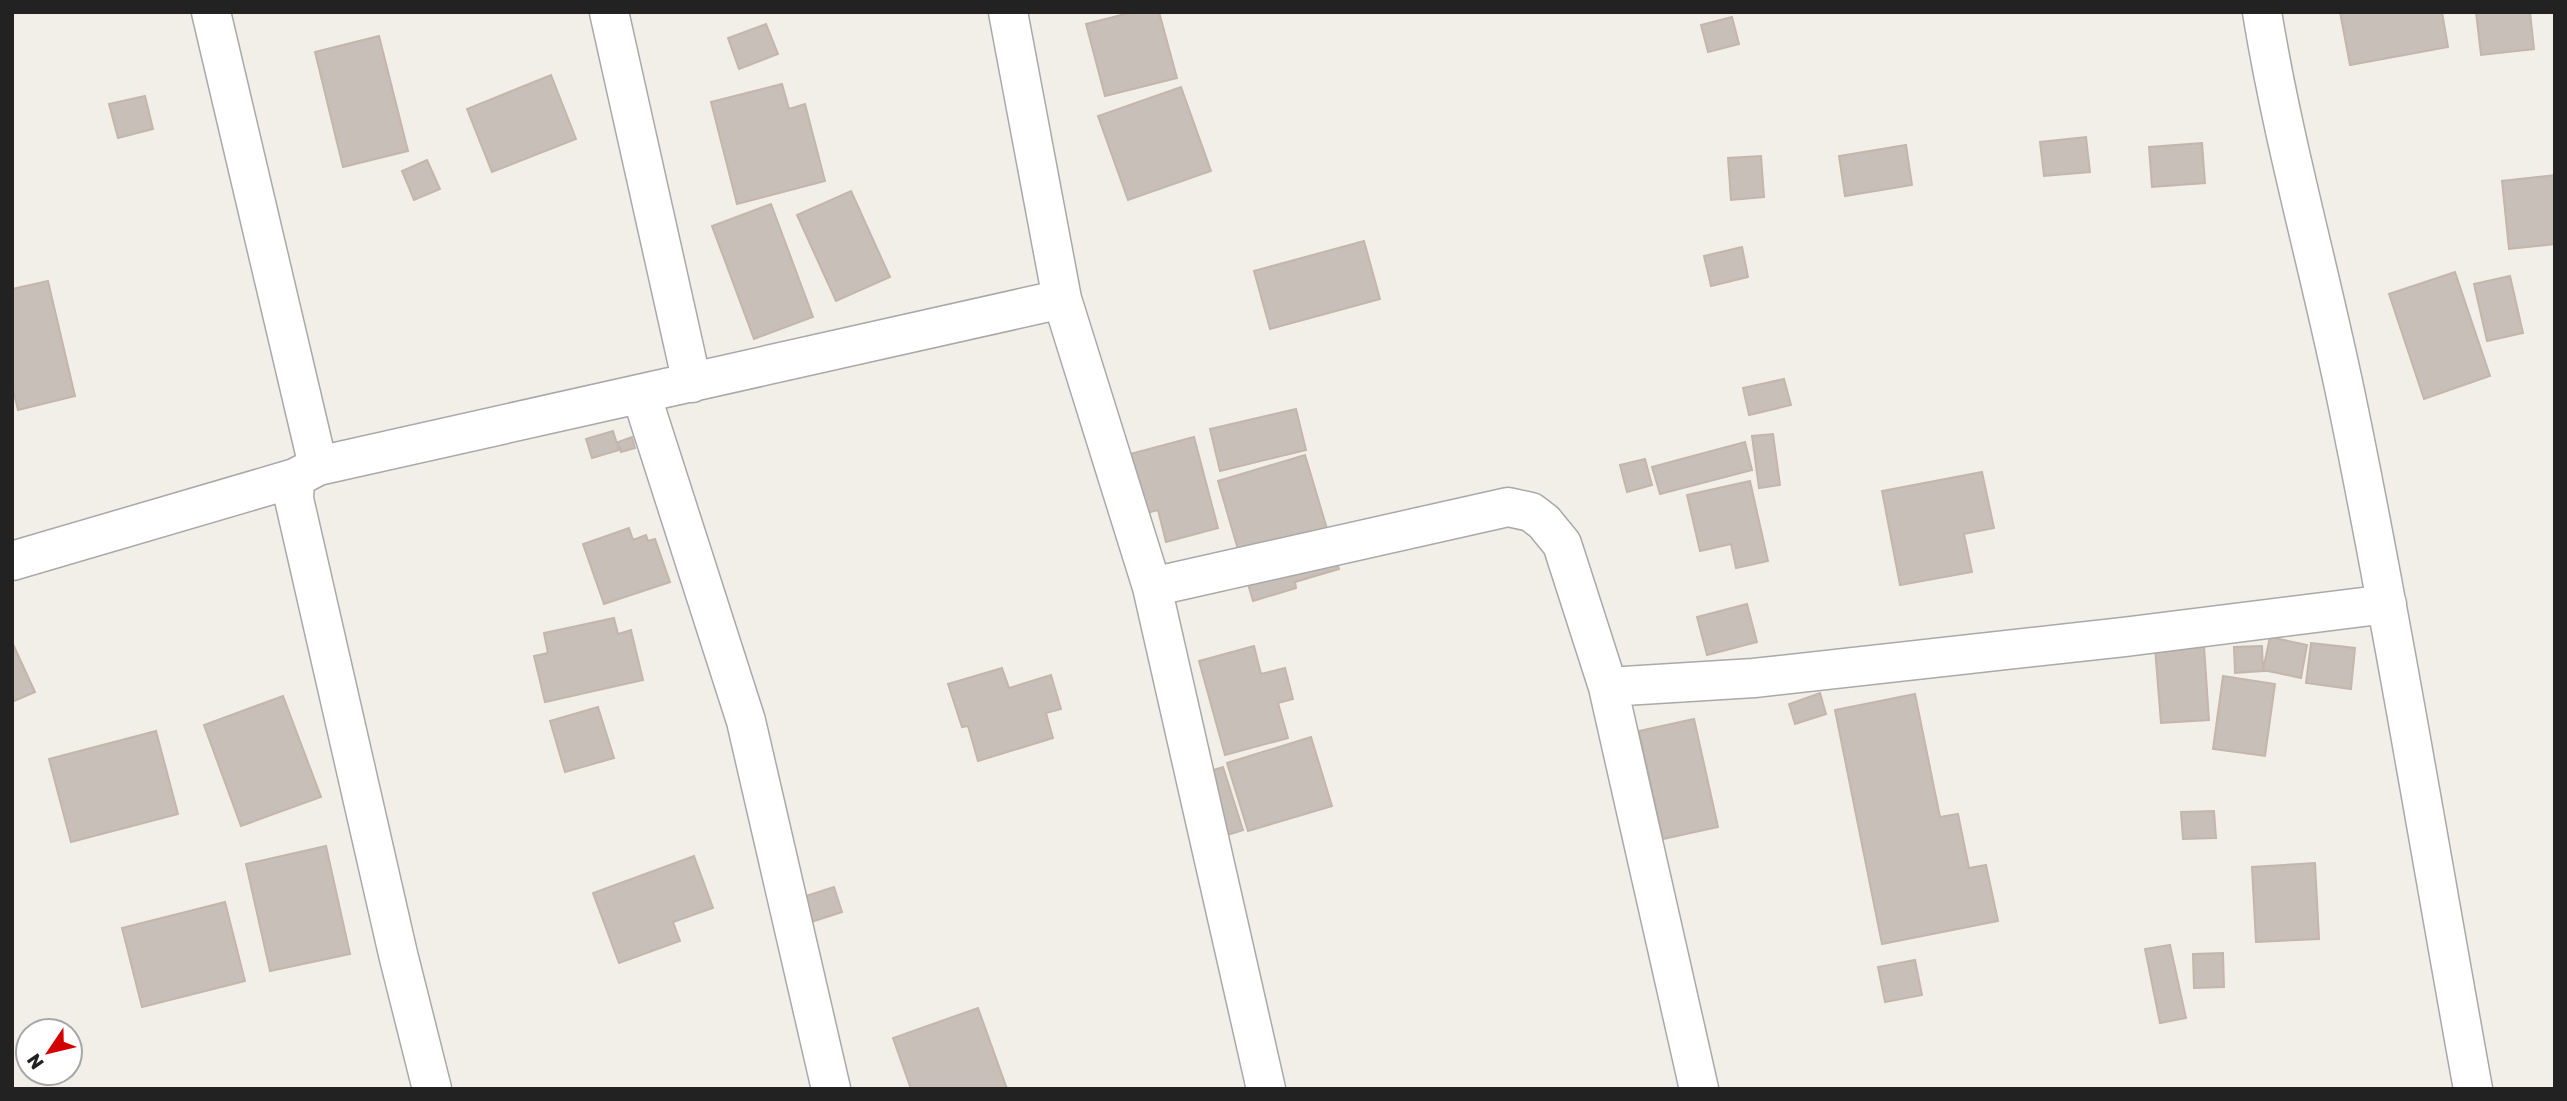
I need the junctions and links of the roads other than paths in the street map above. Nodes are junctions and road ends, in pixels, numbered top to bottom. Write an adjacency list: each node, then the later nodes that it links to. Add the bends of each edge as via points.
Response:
1 (211, 12): 8 (street)
2 (609, 12): 6 (street)
3 (1009, 12): 5 (street)
4 (2262, 12): 11 (street, via 2274,90 2349,407)
5 (1062, 299): 6 (street); 10 (street)
6 (692, 383): 7 (street)
7 (641, 394): 8 (street); 14 (street, via 746,721)
8 (307, 472): 9 (street); 13 (street, via 294,499)
9 (12, 561)
10 (1152, 587): 12 (street, via 1508,507 1531,512 1562,544); 15 (street)
11 (2387, 604): 12 (street, via 1754,678); 17 (street)
12 (1608, 687): 16 (street)
13 (432, 1089)
14 (831, 1089)
15 (1266, 1089)
16 (1699, 1089)
17 (2473, 1089)

